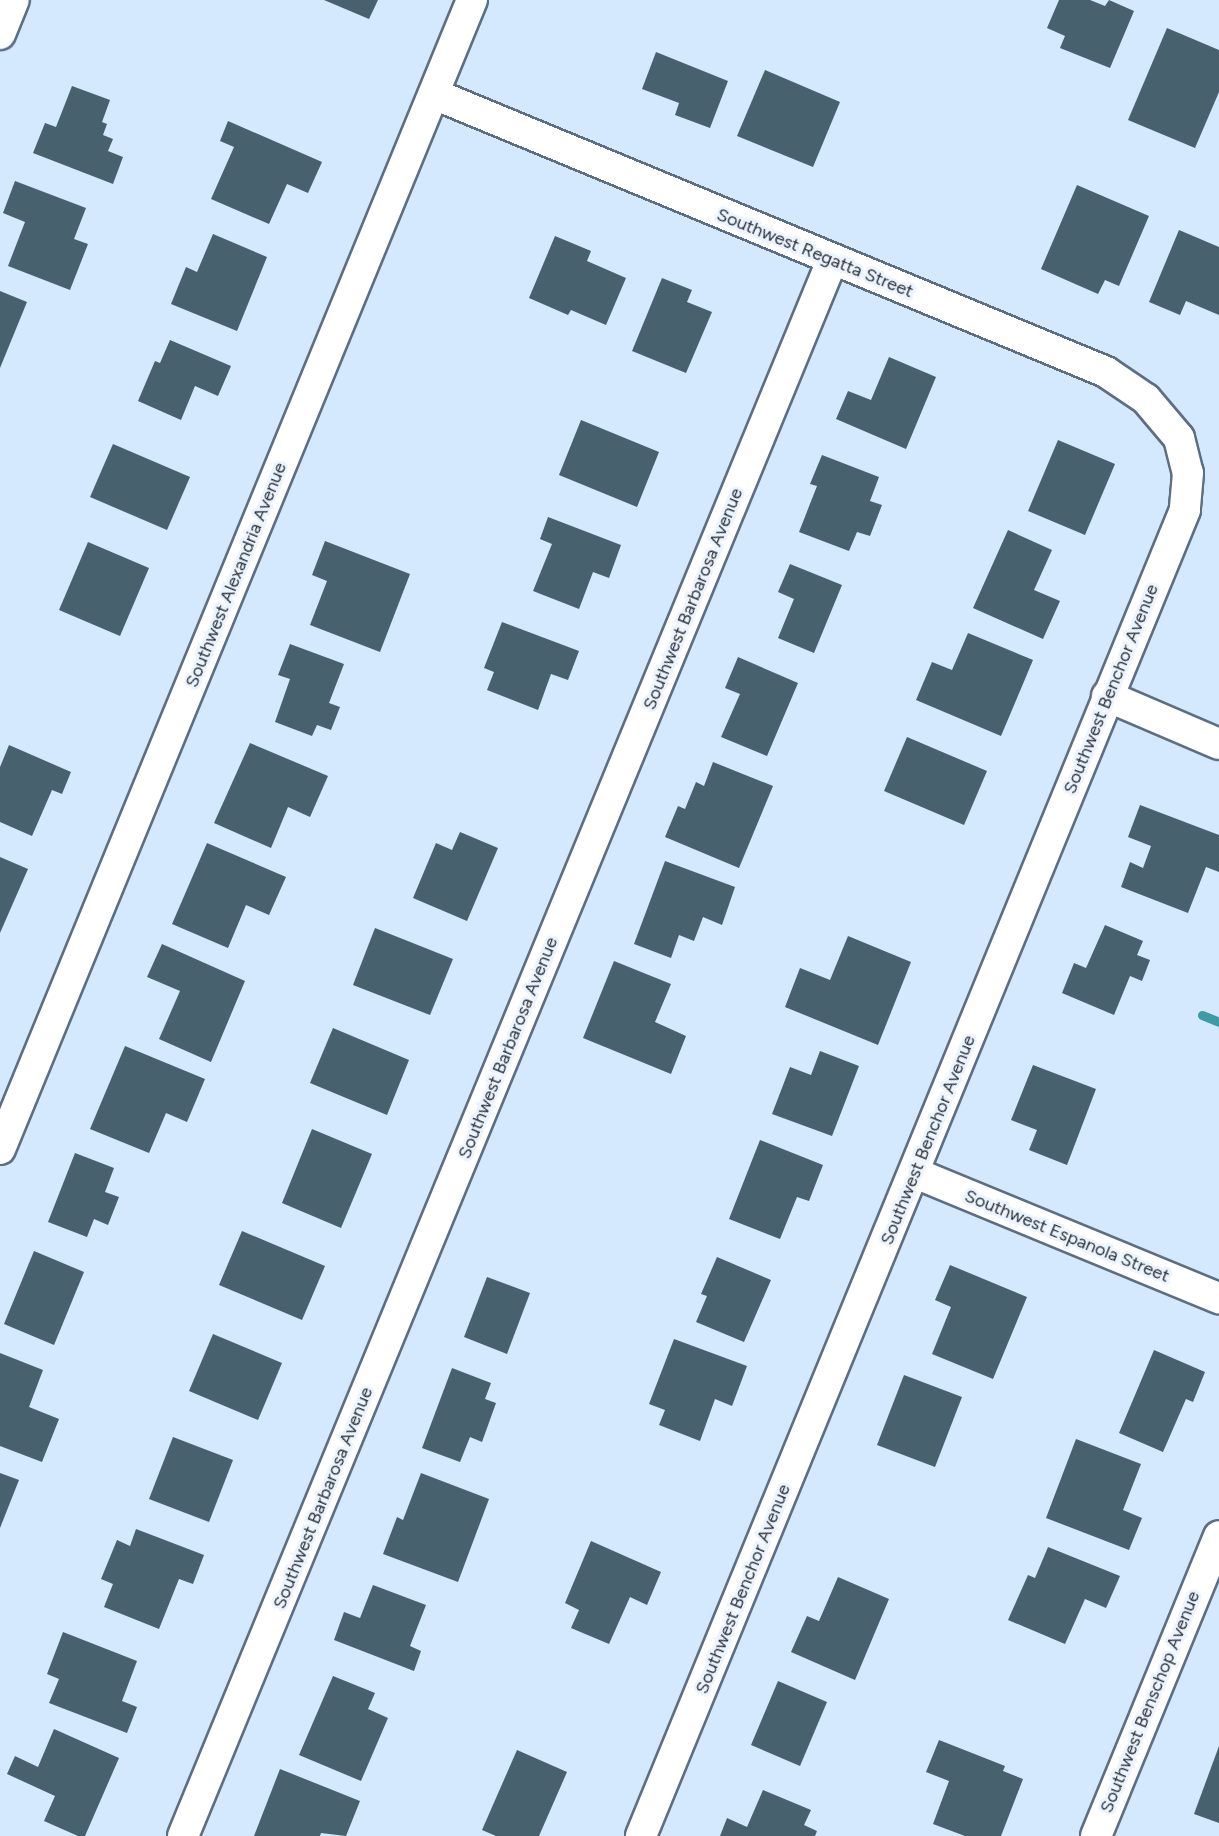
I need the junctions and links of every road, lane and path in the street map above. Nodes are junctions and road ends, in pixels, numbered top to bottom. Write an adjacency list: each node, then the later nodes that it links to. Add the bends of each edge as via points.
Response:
1 (14, 0): 3 (street)
2 (472, 0): 4 (street, Southwest Alexandria Avenue)
3 (0, 34)
4 (434, 94): 5 (street, Southwest Regatta Street); 9 (street, Southwest Alexandria Avenue)
5 (832, 261): 6 (street, Southwest Regatta Street, via 1106,372 1146,399); 13 (street, Southwest Barbarosa Avenue)
6 (1179, 438): 7 (street, Southwest Benchor Avenue, via 1188,473 1185,510)
7 (1107, 696): 8 (street); 10 (street, Southwest Benchor Avenue)
8 (1219, 744)
9 (0, 1149)
10 (915, 1173): 11 (street, Southwest Espanola Street); 14 (street, Southwest Benchor Avenue)
11 (1219, 1298)
12 (1219, 1536): 15 (street, Southwest Benschop Avenue)
13 (183, 1836)
14 (641, 1836)
15 (1096, 1836)

